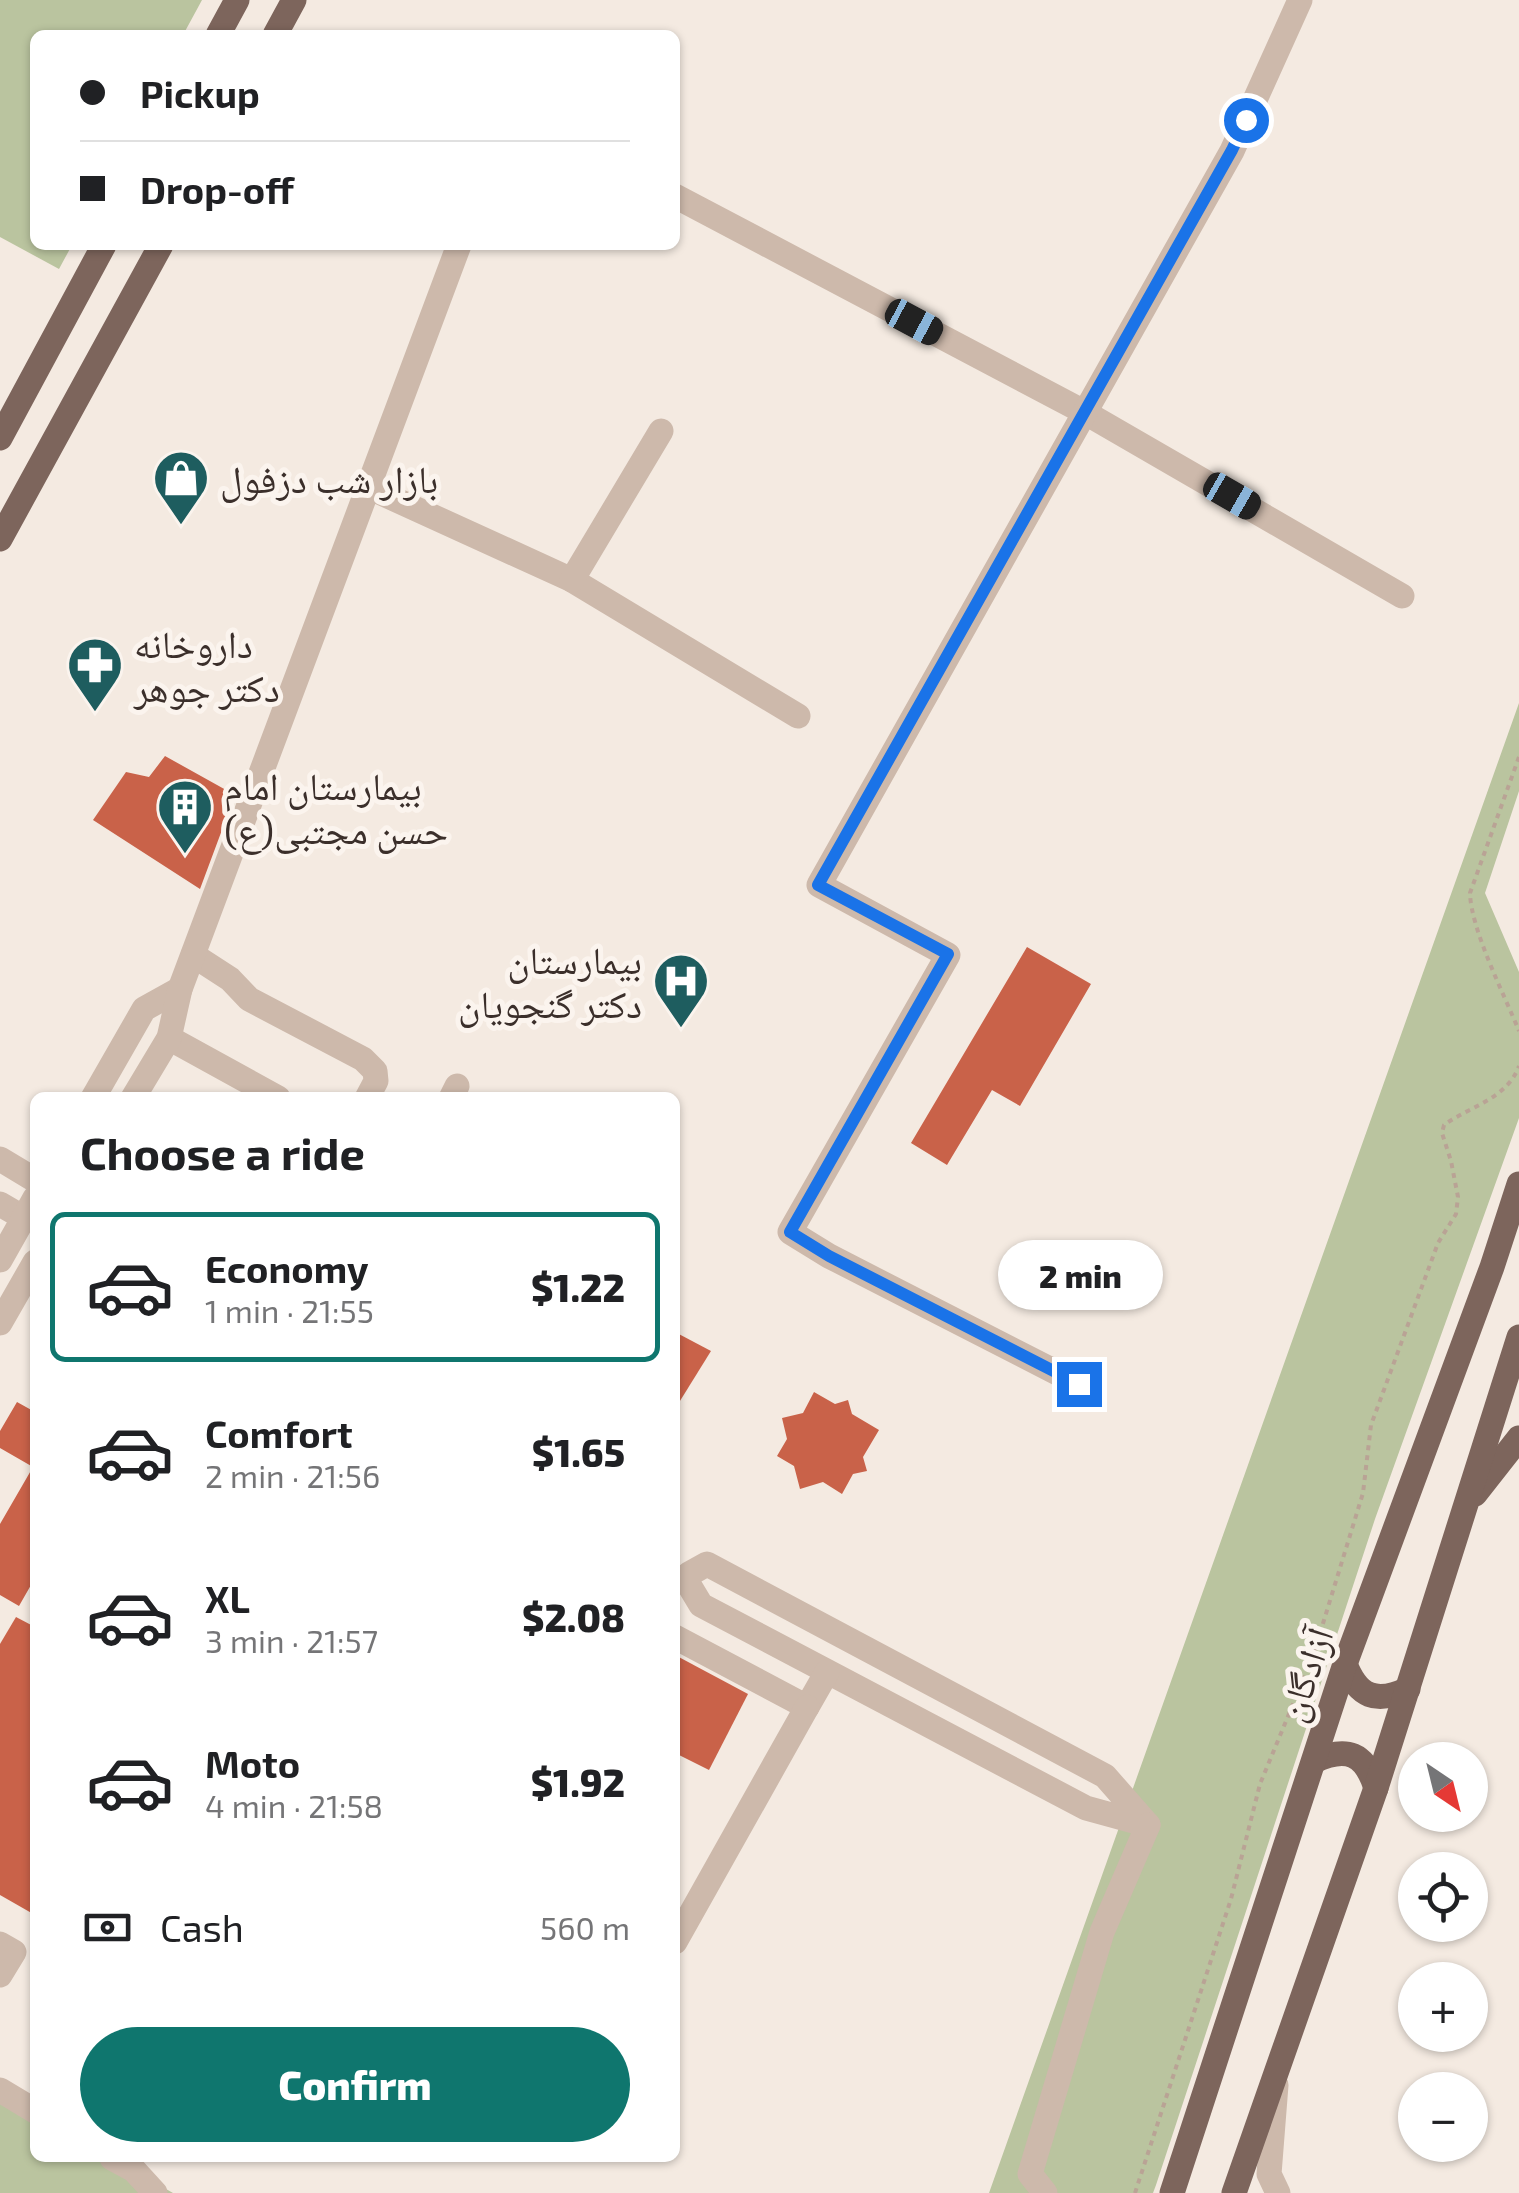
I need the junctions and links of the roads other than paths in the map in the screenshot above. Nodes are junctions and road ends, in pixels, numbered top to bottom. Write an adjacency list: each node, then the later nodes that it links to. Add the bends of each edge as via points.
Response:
1 (237, 0): 4 (main road)
2 (294, 0): 5 (main road)
3 (1300, 0): 10 (street, via 1232,150)
4 (221, 30)
5 (278, 30)
6 (680, 199): 10 (street)
7 (101, 250): 12 (main road)
8 (157, 250): 14 (main road)
9 (457, 250): 13 (street)
10 (1084, 412): 16 (street); 35 (street, via 818,885 948,954 790,1232)
11 (660, 431): 15 (street)
12 (0, 438)
13 (368, 487): 15 (street); 18 (street)
14 (0, 539)
15 (572, 580): 17 (street)
16 (1402, 596)
17 (798, 716)
18 (192, 955): 19 (street); 24 (street, via 249,999 363,1059 375,1071)
19 (180, 989): 20 (street); 21 (street, via 144,1009)
20 (169, 1038): 22 (street); 23 (street)
21 (96, 1092)
22 (137, 1092)
23 (267, 1092)
24 (370, 1092)
25 (0, 1159): 26 (street)
26 (30, 1177)
27 (1519, 1184): 39 (main road, آزادگان)
28 (0, 1204): 29 (street)
29 (30, 1211)
30 (30, 1213): 31 (street)
31 (0, 1260)
32 (30, 1271): 33 (street)
33 (0, 1324)
34 (1519, 1337): 37 (main road)
35 (1079, 1384)
36 (1519, 1438): 37 (main road)
37 (1466, 1506): 41 (main road)
38 (680, 1640): 42 (street)
39 (1345, 1664): 41 (main road, via 1369,1696 1389,1698); 43 (main road, آزادگان)
40 (827, 1672): 42 (street); 45 (street, via 1086,1808); 45 (street, via 702,1604 689,1574 707,1564 1106,1776)
41 (1408, 1689): 44 (main road)
42 (807, 1707): 46 (street)
43 (1314, 1761): 44 (main road, via 1333,1752 1354,1755 1370,1768); 55 (main road, آزادگان)
44 (1376, 1788): 49 (main road)
45 (1148, 1825): 54 (street, via 1102,1932 1030,2174)
46 (680, 1933)
47 (0, 1944): 48 (street, via 14,1952)
48 (0, 1975)
49 (1277, 2072): 56 (main road); 57 (street, via 1269,2174)
50 (0, 2090): 51 (street)
51 (30, 2108)
52 (119, 2162): 53 (street)
53 (155, 2193)
54 (1045, 2193)
55 (1172, 2193)
56 (1234, 2193)
57 (1278, 2193)

